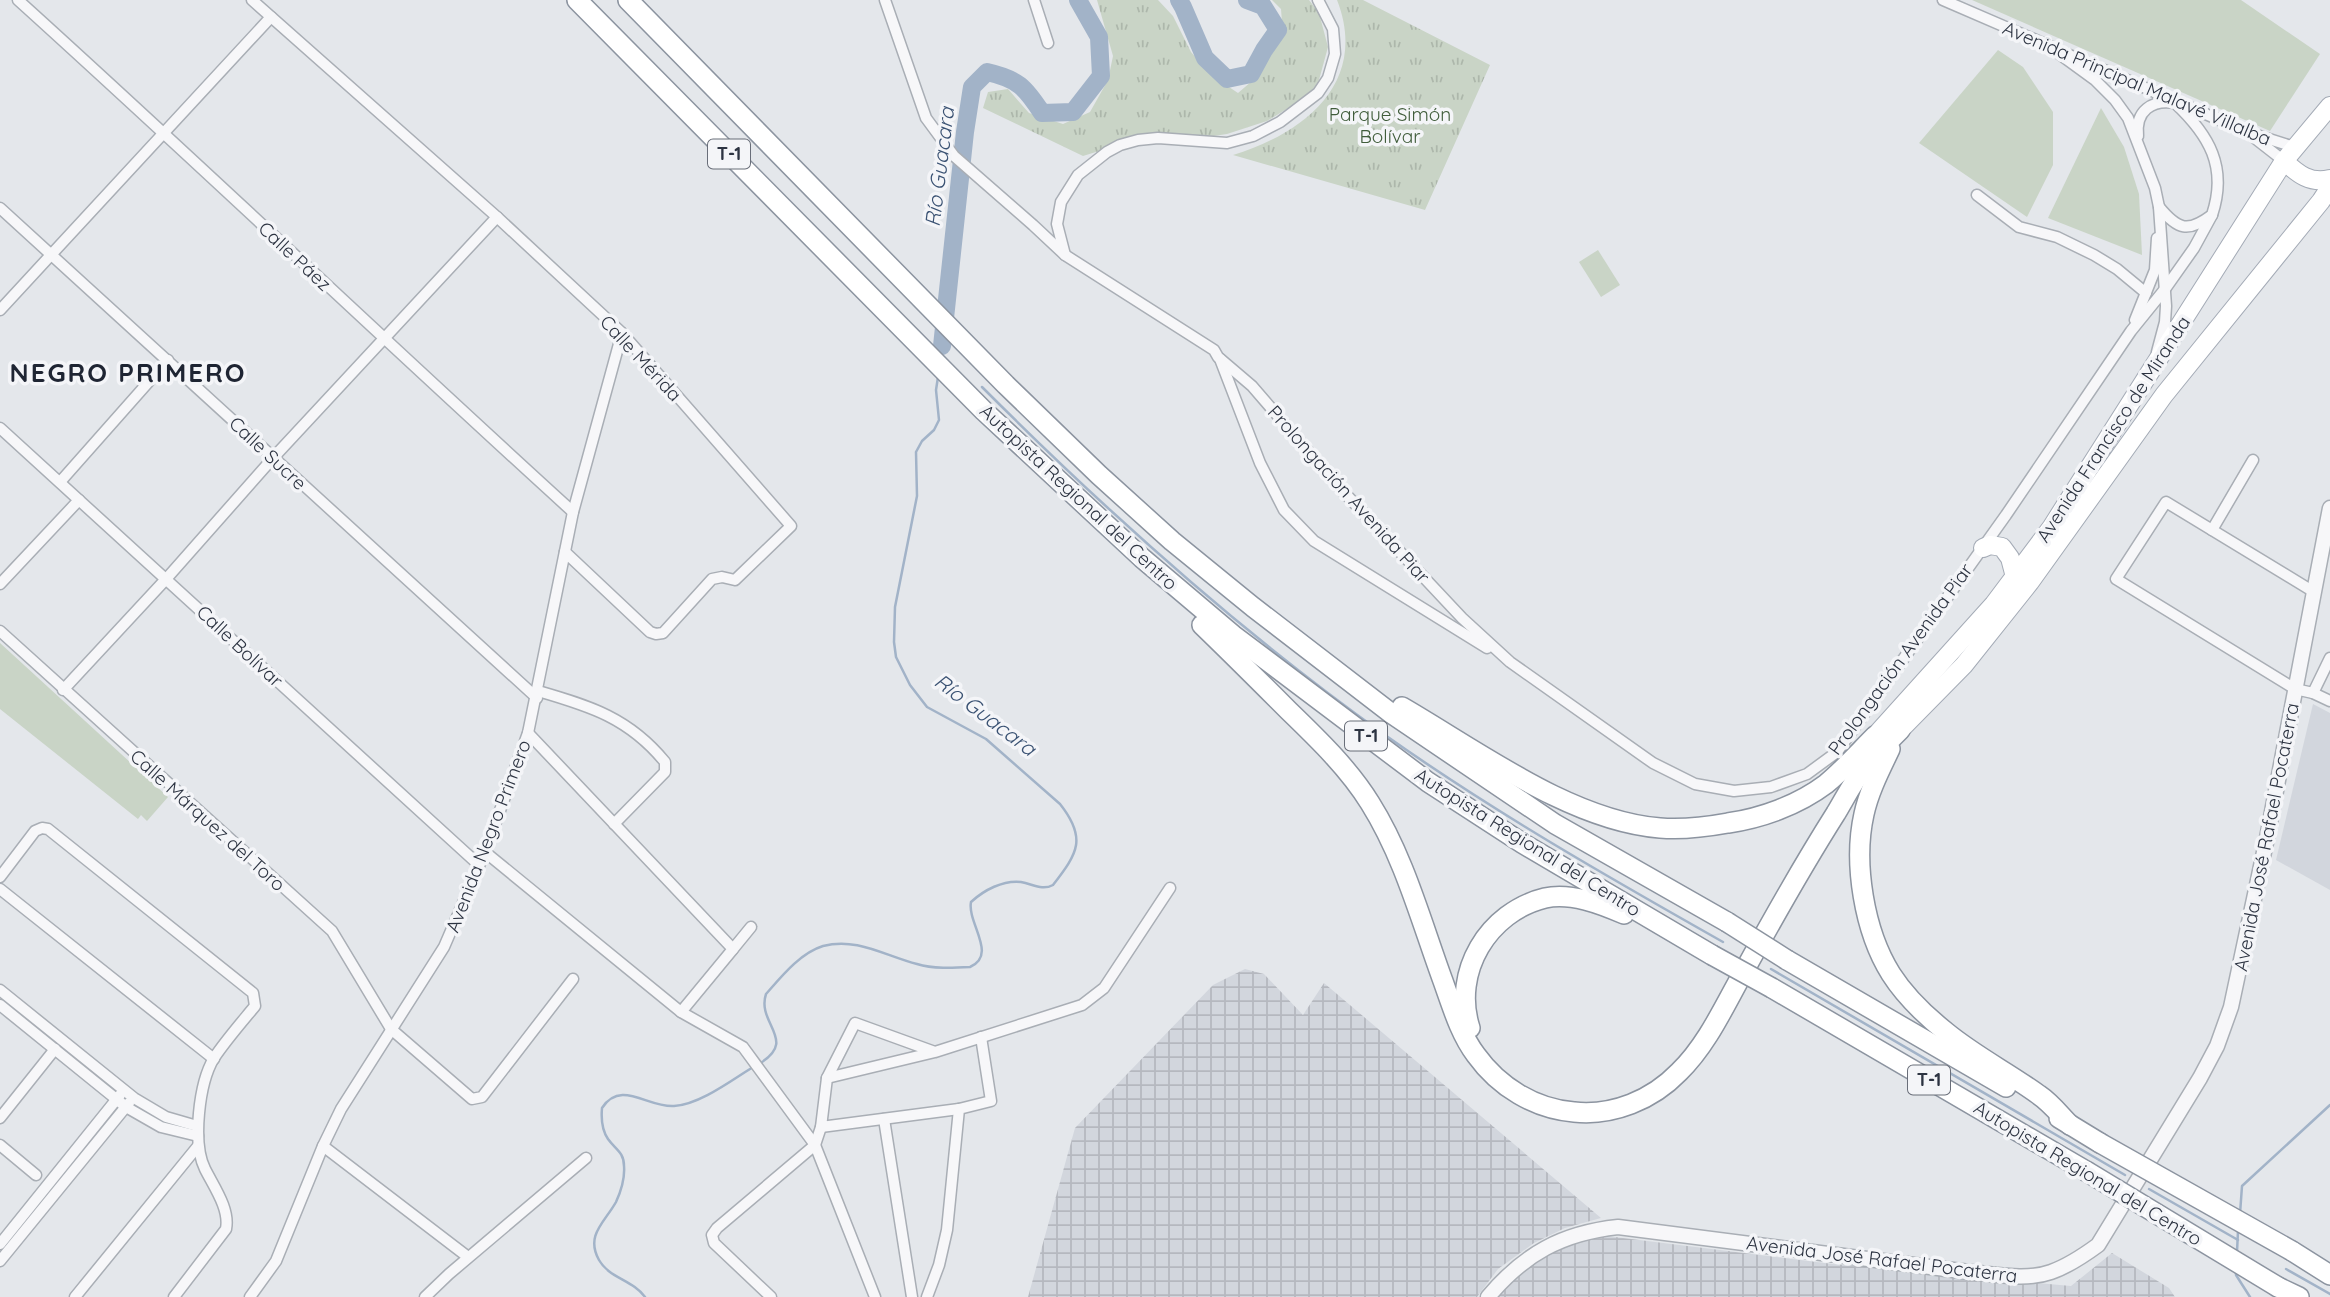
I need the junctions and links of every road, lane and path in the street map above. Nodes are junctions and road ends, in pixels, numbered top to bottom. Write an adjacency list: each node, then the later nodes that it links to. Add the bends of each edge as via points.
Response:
1 (18, 0): 16 (street, Calle Páez)
2 (252, 0): 9 (street, Calle Mérida)
3 (577, 0): 43 (highway, Autopista Regional del Centro / T-1)
4 (628, 0): 55 (highway, Autopista Regional del Centro / T-1, via 1098,475)
5 (885, 0): 28 (street, Prolongación Avenida Piar, via 926,118 954,156)
6 (1034, 0): 10 (street)
7 (1318, 0): 27 (street, via 1333,29 1335,54 1318,93 1280,122 1227,143 1157,138 1120,145 1078,175 1061,202)
8 (1942, 0): 11 (street, Avenida Principal Malavé Villalba)
9 (271, 17): 16 (street); 26 (street, Calle Mérida)
10 (1048, 43)
11 (2047, 45): 12 (street, Avenida Principal Malavé Villalba); 18 (street, via 2115,100)
12 (2175, 103): 14 (street, Avenida Principal Malavé Villalba); 15 (street); 18 (street, via 2158,102 2140,114 2136,125)
13 (2330, 106): 19 (main road, Avenida Francisco de Miranda)
14 (2205, 113): 15 (street); 17 (street, Avenida Principal Malavé Villalba)
15 (2196, 123): 25 (street, via 2213,152 2218,187)
16 (164, 132): 29 (street); 36 (street, Calle Páez)
17 (2247, 132): 19 (street); 19 (street, Avenida Principal Malavé Villalba)
18 (2139, 147): 23 (street)
19 (2289, 154): 20 (main road, via 2297,173 2309,180); 39 (main road, Avenida Francisco de Miranda)
20 (2330, 179)
21 (2330, 187): 64 (main road, Avenida Francisco de Miranda, via 2164,395 2030,582 1964,665)
22 (1977, 195): 32 (street, via 2019,228 2057,237 2094,255)
23 (2160, 207): 25 (street, via 2169,220 2192,228); 31 (street); 32 (street, via 2155,270)
24 (0, 208): 29 (street, Calle Sucre)
25 (2212, 215): 31 (street)
26 (497, 217): 35 (street, Calle Mérida); 36 (street)
27 (1057, 224): 28 (street); 30 (street)
28 (1033, 225): 30 (street, Prolongación Avenida Piar)
29 (52, 255): 33 (street); 38 (street, Calle Sucre)
30 (1065, 256): 37 (street, Prolongación Avenida Piar)
31 (2165, 289): 34 (street); 39 (street, via 2165,321)
32 (2146, 293): 34 (street)
33 (0, 310)
34 (2131, 331): 49 (street, Prolongación Avenida Piar)
35 (622, 333): 47 (street, Avenida Negro Primero); 50 (street, Calle Mérida, via 791,526 734,580 712,579 656,634)
36 (383, 339): 41 (street); 47 (street, Calle Páez)
37 (1219, 357): 58 (street, Prolongación Avenida Piar, via 1252,386 1462,618); 58 (street, Prolongación Avenida Piar, via 1260,463 1284,510 1314,541)
38 (168, 360): 41 (street, Calle Sucre); 44 (street)
39 (2144, 382): 51 (main road, Avenida Francisco de Miranda)
40 (0, 428): 44 (street, Calle Bolívar)
41 (273, 458): 52 (street); 62 (street, Calle Sucre)
42 (2253, 460): 48 (street)
43 (1053, 477): 64 (highway, via 1078,512 1178,601 1343,767 1388,834 1467,1042 1505,1086 1544,1107 1605,1112 1635,1103 1678,1074 1713,1025 1864,769); 75 (highway, Autopista Regional del Centro / T-1, via 1233,635 1428,782)
44 (60, 482): 45 (street, Calle Bolívar)
45 (79, 500): 52 (street, Calle Bolívar); 53 (street)
46 (2330, 508): 54 (street, Avenida José Rafael Pocaterra)
47 (573, 512): 50 (street, Avenida Negro Primero)
48 (2212, 530): 54 (street); 59 (street, via 2166,502 2116,579)
49 (1983, 548): 51 (main road, via 2002,547); 58 (street, Prolongación Avenida Piar, via 1837,752 1807,774 1771,787 1734,791 1695,784 1653,763)
50 (565, 552): 62 (street, Avenida Negro Primero)
51 (2015, 577): 66 (main road, Avenida Francisco de Miranda)
52 (167, 578): 60 (street); 69 (street, Calle Bolívar)
53 (0, 584)
54 (2314, 592): 59 (street, Avenida José Rafael Pocaterra)
55 (1253, 607): 66 (highway, via 1377,692 1502,766 1556,796 1615,820 1661,828 1710,827 1755,818 1797,802 1825,784); 91 (highway, Autopista Regional del Centro / T-1, bridge, via 1392,714 1555,824)
56 (0, 631): 60 (street, Calle Márquez del Toro)
57 (2330, 658): 61 (street)
58 (1510, 662)
59 (2295, 689): 61 (street); 112 (street, Avenida José Rafael Pocaterra, via 2231,1007 2200,1078 2098,1245 2049,1273 2022,1276 1618,1227 1561,1239 1503,1278)
60 (63, 690): 80 (street, Calle Márquez del Toro, via 332,931)
61 (2314, 693): 63 (street)
62 (537, 695): 65 (street, Avenida Negro Primero); 67 (street, via 587,706 614,718 665,762 665,772)
63 (2330, 702)
64 (1900, 730): 91 (highway, via 1864,814 1861,884 1875,943 1891,974 1921,1010 1948,1034 2042,1097)
65 (528, 733): 67 (street); 68 (street, Avenida Negro Primero)
66 (1875, 736): 75 (highway, via 1833,798 1692,1040 1640,1090 1577,1106 1532,1094 1495,1069 1481,1052 1468,1020 1466,983 1478,947 1510,915 1546,898 1606,906)
67 (614, 824): 74 (street)
68 (485, 852): 69 (street, Avenida Negro Primero); 79 (street)
69 (478, 865): 80 (street, Avenida Negro Primero, via 444,947)
70 (0, 877): 84 (street, via 35,831 48,829 253,993 255,1006)
71 (1170, 888): 81 (street, via 1104,988 1082,1005)
72 (0, 889): 84 (street)
73 (751, 927): 74 (street)
74 (733, 949): 79 (street)
75 (1711, 955): 103 (highway, Autopista Regional del Centro / T-1, bridge)
76 (573, 979): 80 (street, Calle Márquez del Toro, via 477,1100)
77 (0, 990): 86 (street)
78 (0, 1005): 82 (street)
79 (681, 1012): 95 (street, via 743,1047)
80 (391, 1029): 96 (street, Avenida Negro Primero, via 341,1108)
81 (981, 1037): 83 (street); 88 (street, via 991,1101)
82 (55, 1049): 86 (street); 89 (street)
83 (936, 1052): 85 (street); 85 (street, via 855,1023)
84 (214, 1059): 93 (street, via 204,1082)
85 (827, 1078): 92 (street)
86 (120, 1094): 87 (street); 99 (street)
87 (130, 1102): 93 (street); 101 (street)
88 (958, 1109): 90 (street); 111 (street, via 947,1230)
89 (0, 1118)
90 (884, 1119): 92 (street); 110 (street)
91 (2070, 1125): 102 (highway, Autopista Regional del Centro / T-1, bridge)
92 (821, 1127): 95 (street)
93 (198, 1136): 104 (street); 105 (street, via 200,1159 228,1216 226,1229)
94 (0, 1145): 98 (street)
95 (815, 1145): 108 (street, via 712,1235 714,1244); 109 (street)
96 (323, 1146): 100 (street); 106 (street, Avenida Negro Primero, via 276,1261)
97 (586, 1158): 100 (street)
98 (36, 1175)
99 (0, 1244)
100 (468, 1257): 107 (street)
101 (0, 1261)
102 (2330, 1275)
103 (2290, 1293)
104 (75, 1297)
105 (174, 1297)
106 (250, 1297)
107 (425, 1297)
108 (771, 1297)
109 (876, 1297)
110 (912, 1297)
111 (927, 1297)
112 (1488, 1297)

